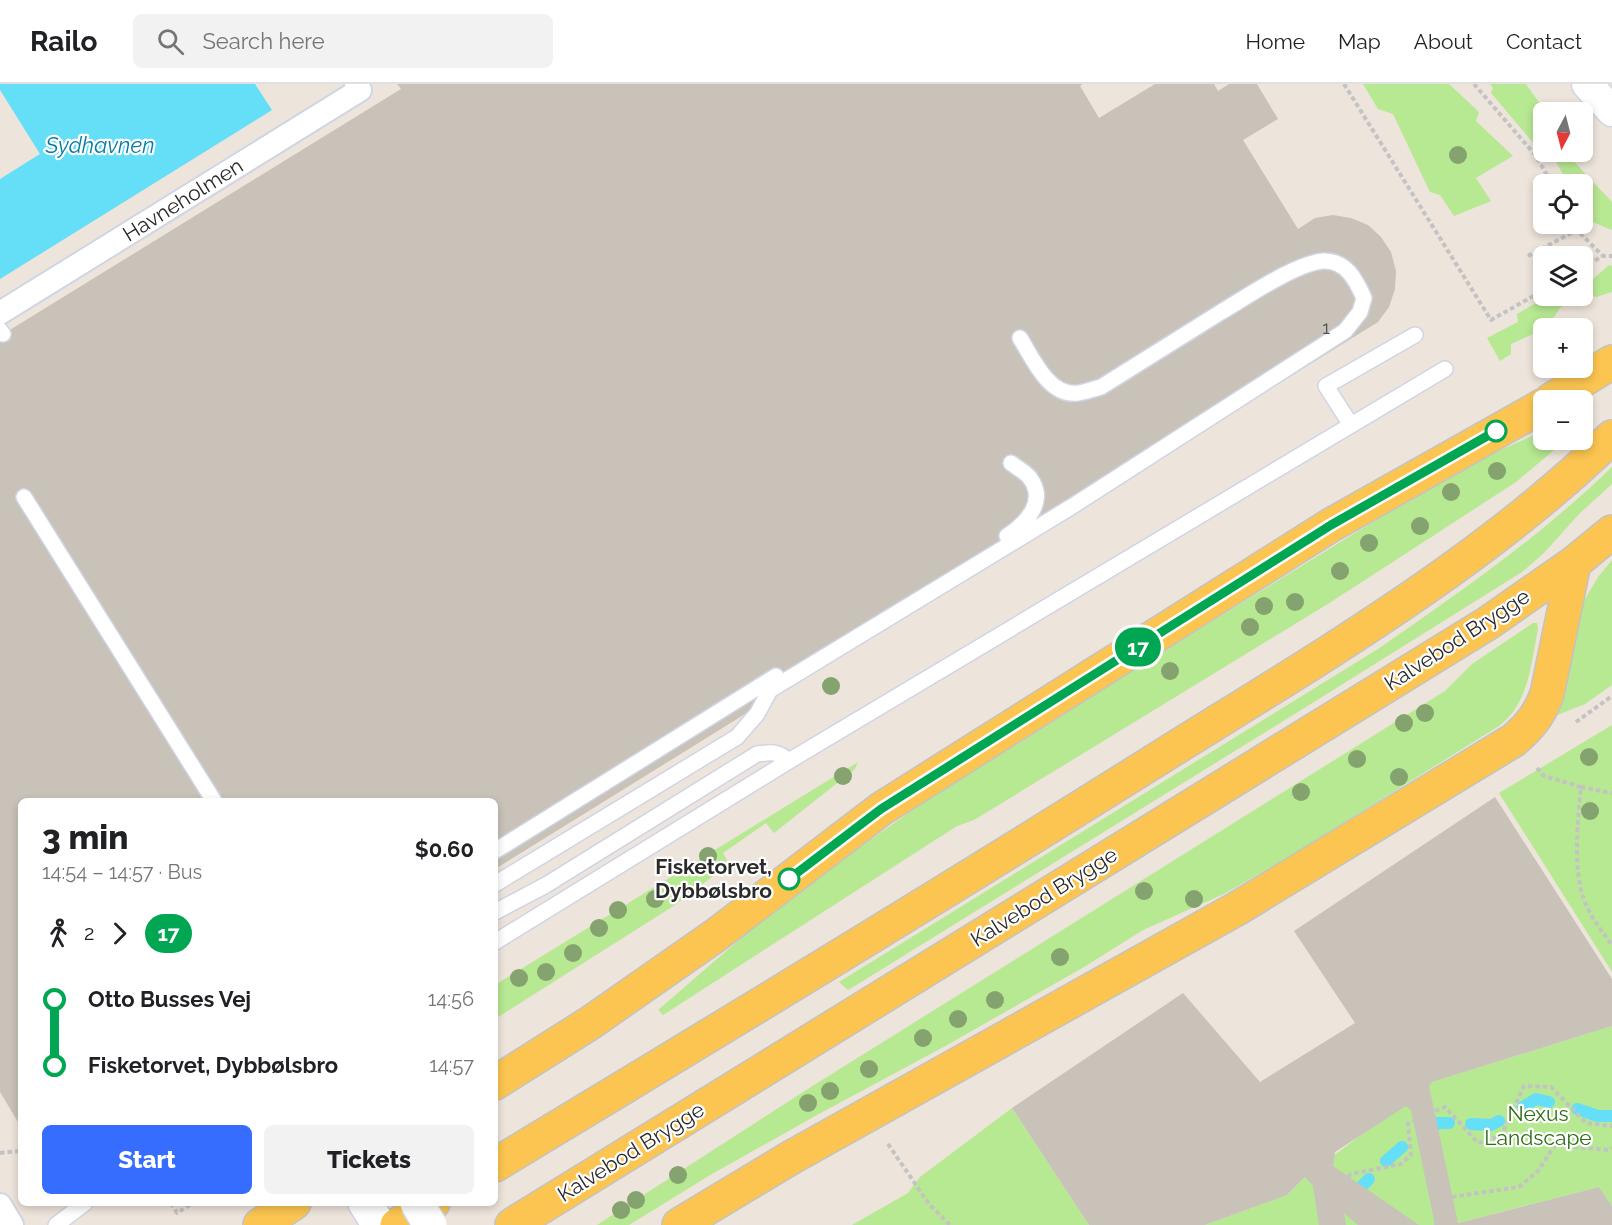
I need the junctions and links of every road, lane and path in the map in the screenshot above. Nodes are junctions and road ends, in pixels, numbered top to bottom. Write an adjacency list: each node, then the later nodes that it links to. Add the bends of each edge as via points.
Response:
1 (356, 84): 14 (street, Havneholmen, via 360,90)
2 (1344, 84): 13 (path, via 1491,320)
3 (1474, 84): 6 (path, via 1536,156)
4 (1587, 84): 5 (street)
5 (1612, 111)
6 (1546, 174)
7 (1569, 234): 9 (path)
8 (1581, 234): 10 (path)
9 (1528, 256)
10 (1603, 256): 11 (path); 12 (path)
11 (1612, 256)
12 (1593, 262)
13 (1533, 296)
14 (1, 326)
15 (1415, 335): 21 (lane, via 1326,386)
16 (1020, 339): 35 (lane, via 1058,390 1076,394 1101,387 1265,285 1303,267 1323,261 1342,266 1356,278 1364,298 1360,312 1345,331 1071,507 770,690 757,714 737,737)
17 (1612, 362): 19 (main road)
18 (1445, 369): 21 (lane)
19 (1567, 390)
20 (1533, 411): 39 (main road, via 1331,525 881,809 716,935)
21 (1351, 425): 30 (lane)
22 (1612, 437): 47 (main road, via 1566,480 1458,565 1326,654)
23 (1011, 463): 34 (lane, via 1029,476 1035,487 1031,516 1018,529)
24 (24, 497): 33 (lane)
25 (1612, 532): 26 (main road, Kalvebod Brygge)
26 (1574, 563): 29 (main road, via 1547,694 1529,728); 62 (main road, Kalvebod Brygge, via 1488,623)
27 (1612, 696): 28 (path)
28 (1580, 720)
29 (1514, 740): 31 (path, via 1544,776); 63 (main road, via 1238,909 792,1157)
30 (789, 761): 36 (lane, via 774,752 757,754 546,885); 37 (lane)
31 (1581, 787): 32 (path); 38 (path, via 1577,848 1583,897)
32 (1612, 794)
33 (212, 798)
34 (498, 849)
35 (498, 882)
36 (498, 910)
37 (498, 940)
38 (1612, 945)
39 (498, 1081)
40 (1435, 1111): 42 (path, via 1445,1107 1478,1143 1501,1136 1524,1086 1551,1087 1586,1124)
41 (1413, 1121): 48 (path, via 1408,1123 1411,1155 1401,1164)
42 (1612, 1126)
43 (883, 1136): 64 (path, via 929,1203)
44 (1612, 1148): 49 (path, via 1556,1145 1538,1171 1519,1187)
45 (18, 1151): 46 (path)
46 (0, 1153)
47 (498, 1164)
48 (1348, 1176)
49 (1452, 1197)
50 (0, 1205): 57 (street)
51 (81, 1206): 58 (lane)
52 (173, 1206): 53 (path, via 177,1213)
53 (188, 1206)
54 (367, 1206): 59 (street)
55 (419, 1206): 61 (street, bridge)
56 (428, 1206): 60 (main road)
57 (12, 1225)
58 (56, 1225)
59 (379, 1225)
60 (397, 1225)
61 (430, 1225)
62 (512, 1225)
63 (679, 1225)
64 (950, 1225)

